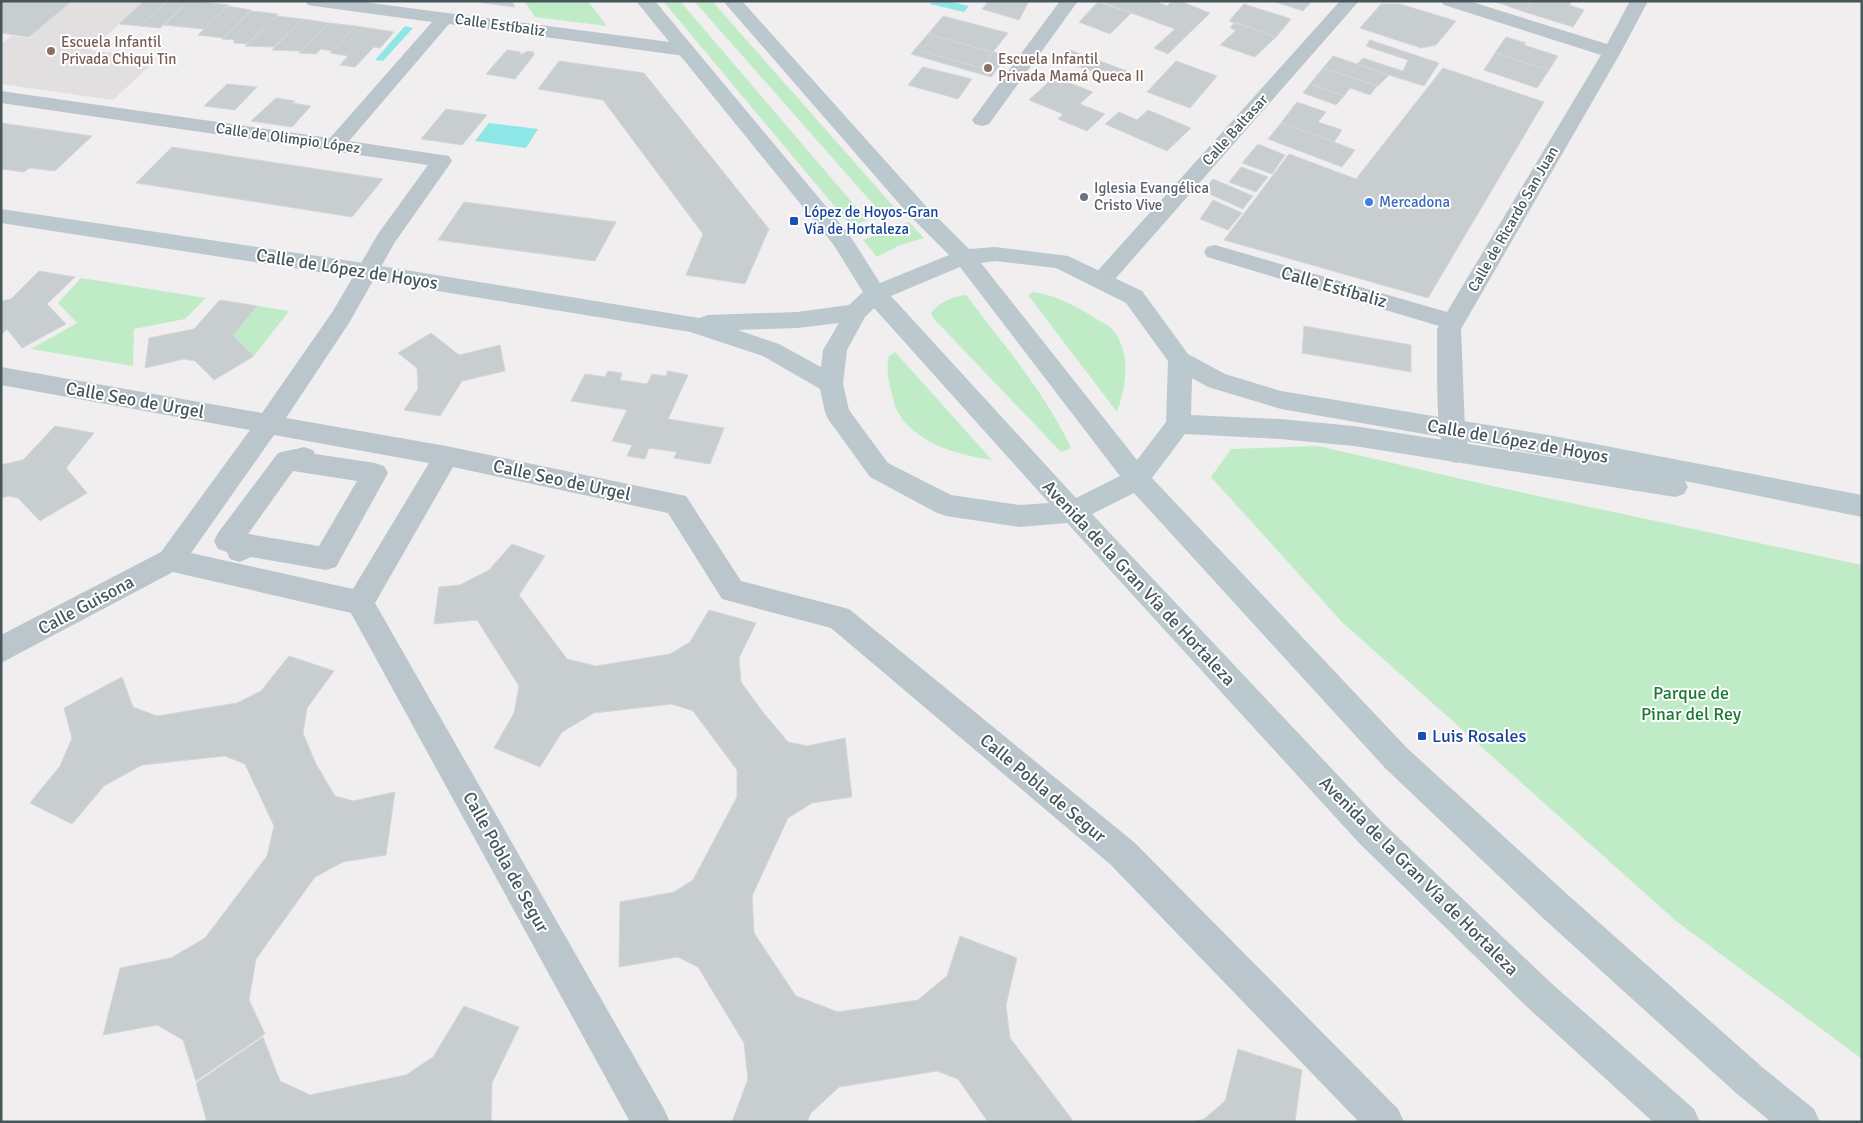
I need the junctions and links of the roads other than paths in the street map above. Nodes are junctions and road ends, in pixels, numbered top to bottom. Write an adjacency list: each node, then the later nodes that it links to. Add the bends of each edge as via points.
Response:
1 (314, 1): 8 (street, Calle Estíbaliz)
2 (645, 1): 9 (street, Avenida de la Gran Vía de Hortaleza)
3 (732, 1): 16 (street, via 916,210)
4 (1069, 1): 12 (street)
5 (1350, 1): 18 (street, Calle Baltasar)
6 (1450, 1): 10 (street)
7 (1639, 1): 10 (street, Calle de Ricardo San Juan)
8 (441, 10): 9 (street, Calle Estíbaliz); 13 (street)
9 (685, 50): 19 (street, Avenida de la Gran Vía de Hortaleza, via 841,240)
10 (1612, 52): 21 (street, Calle de Ricardo San Juan)
11 (1, 98): 13 (street, Calle de Olimpio López)
12 (982, 120)
13 (336, 144): 17 (street, Calle de Olimpio López, via 442,160)
14 (1, 216): 17 (street, Calle de López de Hoyos)
15 (1215, 252): 21 (street, Calle Estíbaliz)
16 (964, 257): 18 (street, via 994,254 1060,261); 19 (street); 30 (street)
17 (366, 271): 22 (street, Calle de López de Hoyos); 26 (street, via 342,317)
18 (1101, 281): 23 (street, via 1134,297)
19 (875, 294): 20 (street); 33 (street, Avenida de la Gran Vía de Hortaleza)
20 (856, 312): 22 (street, Calle de López de Hoyos, via 797,320); 25 (street, via 835,350)
21 (1453, 322): 28 (street, Calle de Ricardo San Juan, via 1449,329)
22 (692, 324): 25 (street, Calle de López de Hoyos, via 771,350)
23 (1180, 360): 27 (street); 28 (street, Calle de López de Hoyos, via 1217,381 1281,400)
24 (1, 376): 26 (street, Calle Seo de Urgel)
25 (831, 384): 33 (street, via 836,412 879,470 887,475 946,505 1020,516)
26 (268, 424): 29 (street, Calle Seo de Urgel); 36 (street)
27 (1178, 424): 28 (street, Calle de López de Hoyos); 30 (street)
28 (1454, 441): 32 (street, Calle de López de Hoyos, via 1735,480); 34 (street, Calle de López de Hoyos)
29 (446, 456): 31 (street, Calle Seo de Urgel); 37 (street)
30 (1137, 479): 33 (street); 39 (street, via 1396,758)
31 (677, 504): 41 (street, Calle Pobla de Segur, via 732,591 839,618 1123,854)
32 (1862, 506)
33 (1072, 512): 42 (street, Avenida de la Gran Vía de Hortaleza, via 1370,832 1538,994)
34 (1862, 516)
35 (242, 548): 35 (street, via 326,559 376,473 287,460 228,541)
36 (171, 560): 37 (street); 38 (street, Calle Guisona)
37 (360, 603): 40 (street, Calle Pobla de Segur)
38 (1, 650)
39 (1749, 1080): 43 (street); 44 (street)
40 (651, 1122)
41 (1385, 1122)
42 (1681, 1122)
43 (1800, 1122)
44 (1809, 1122)

